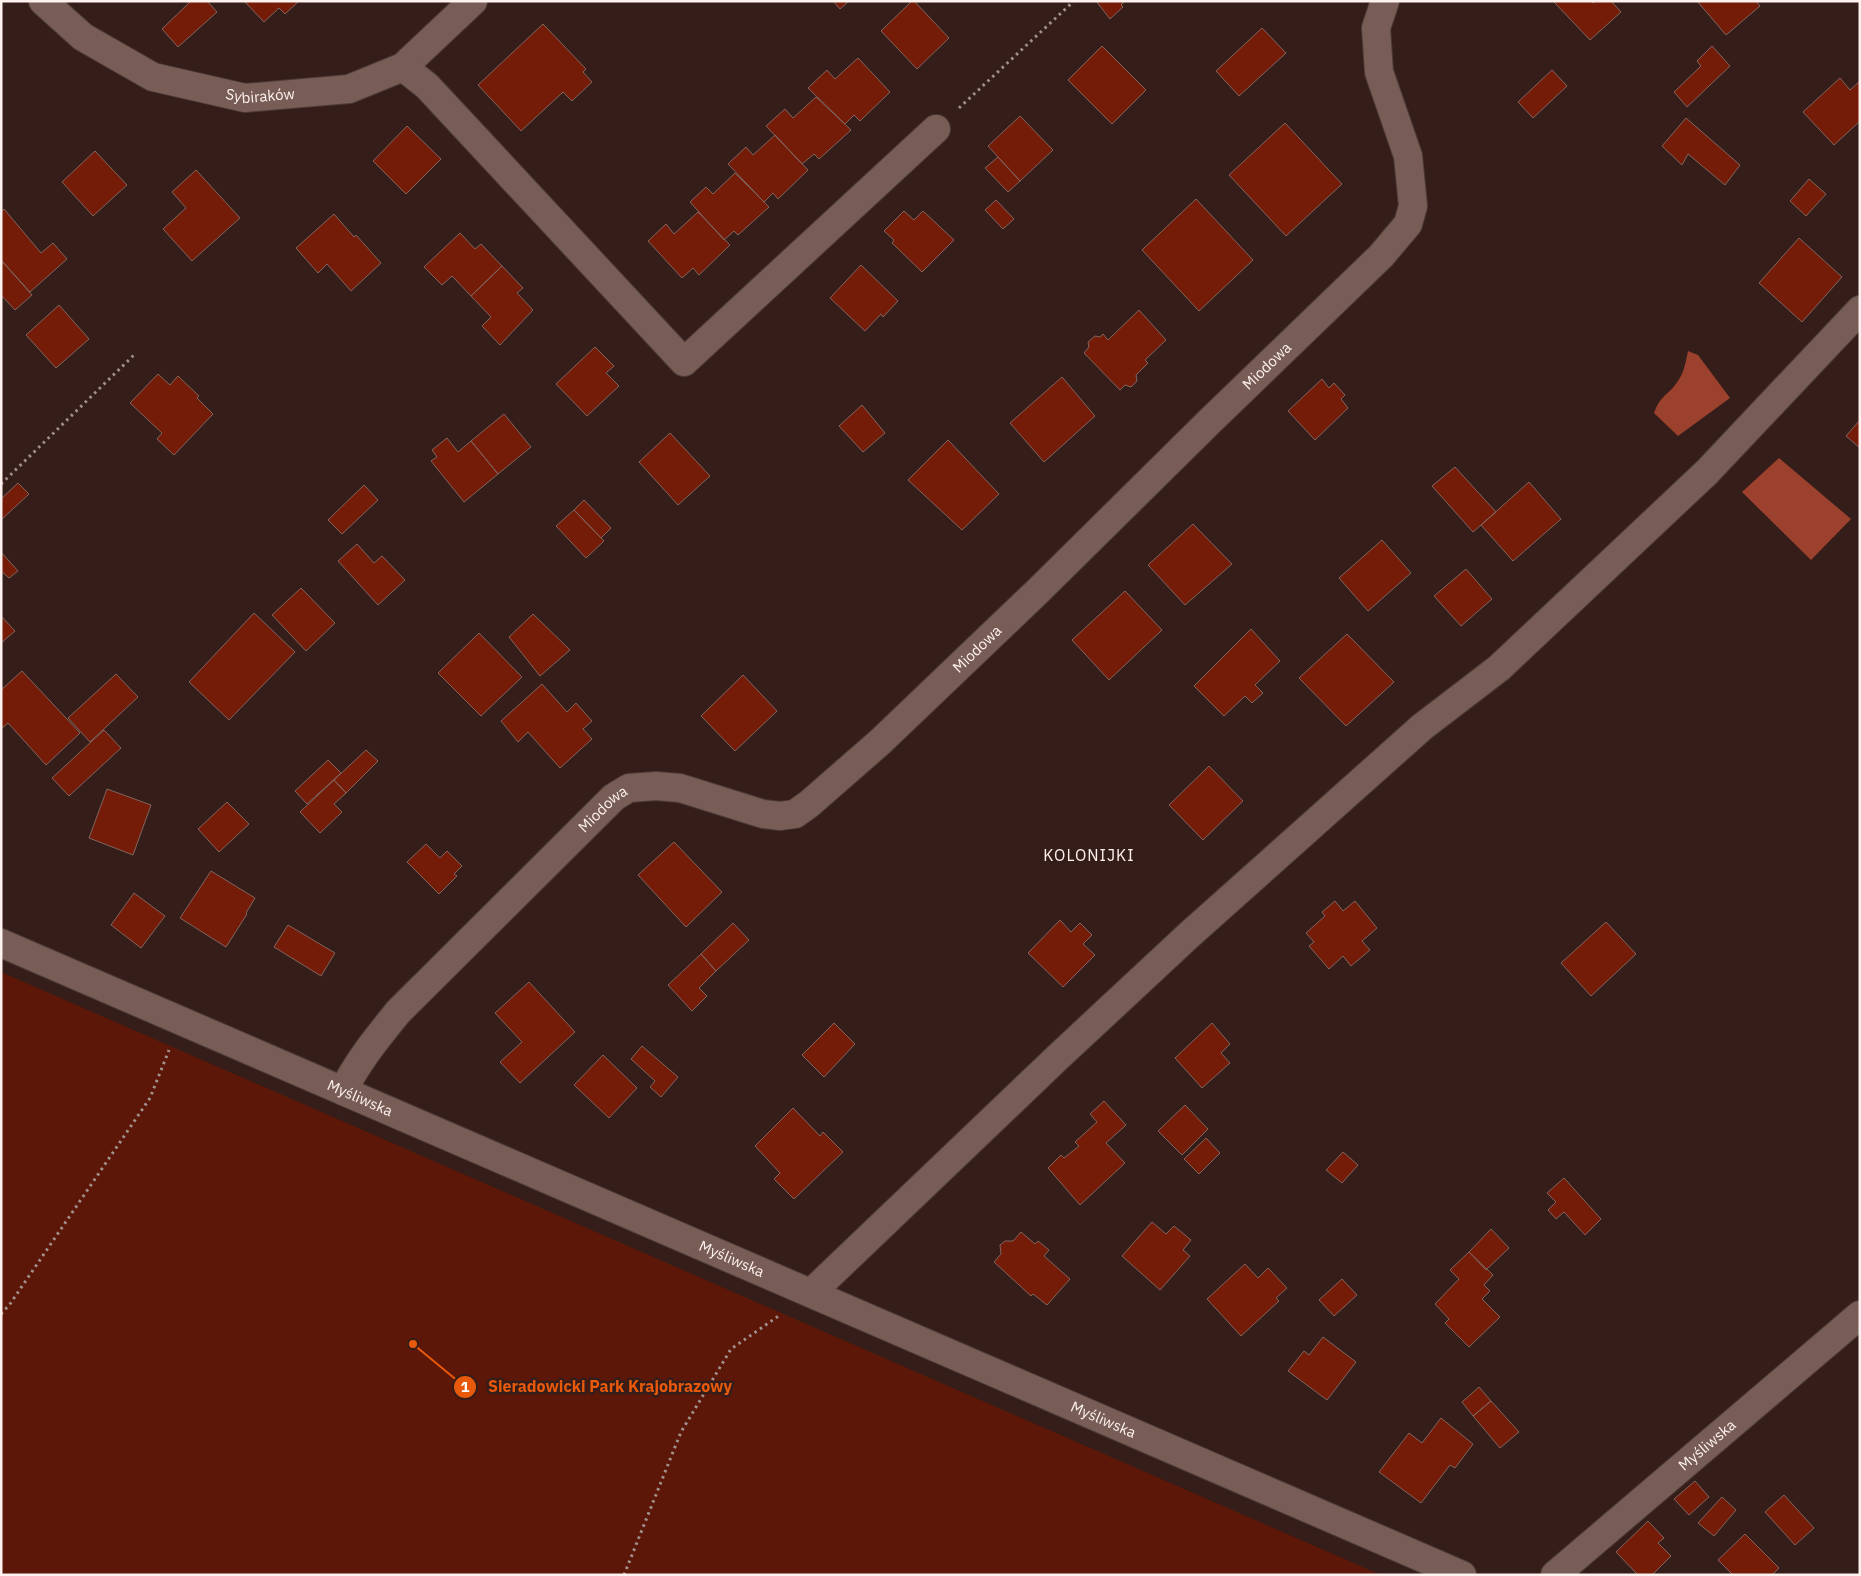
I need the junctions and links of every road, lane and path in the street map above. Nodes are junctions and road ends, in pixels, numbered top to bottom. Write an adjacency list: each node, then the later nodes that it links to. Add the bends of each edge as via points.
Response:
1 (43, 1): 5 (street, Sybiraków, via 83,37 153,77 245,98 348,89)
2 (473, 1): 5 (street, Sybiraków)
3 (1074, 1): 6 (path)
4 (1385, 1): 12 (street, Miodowa, via 1376,28 1379,72 1408,156 1413,206 1408,224 1382,256 1038,591 880,742 809,804 795,814 780,816 763,814 680,788 629,788 614,797 398,1012 353,1070)
5 (403, 67): 6 (street, via 427,86 684,362)
6 (936, 129)
7 (1860, 310): 13 (street, via 1707,472 1499,668 1422,727 1189,935)
8 (134, 355): 9 (path)
9 (1, 484)
10 (1, 943): 11 (street, Myśliwska)
11 (180, 1021): 12 (street, Myśliwska); 14 (path, via 150,1098)
12 (344, 1091): 13 (street, Myśliwska)
13 (812, 1292): 16 (path, via 731,1350 681,1432); 17 (street, Myśliwska)
14 (1, 1314)
15 (1860, 1315): 18 (street, Myśliwska)
16 (624, 1575)
17 (1462, 1575)
18 (1555, 1575)

